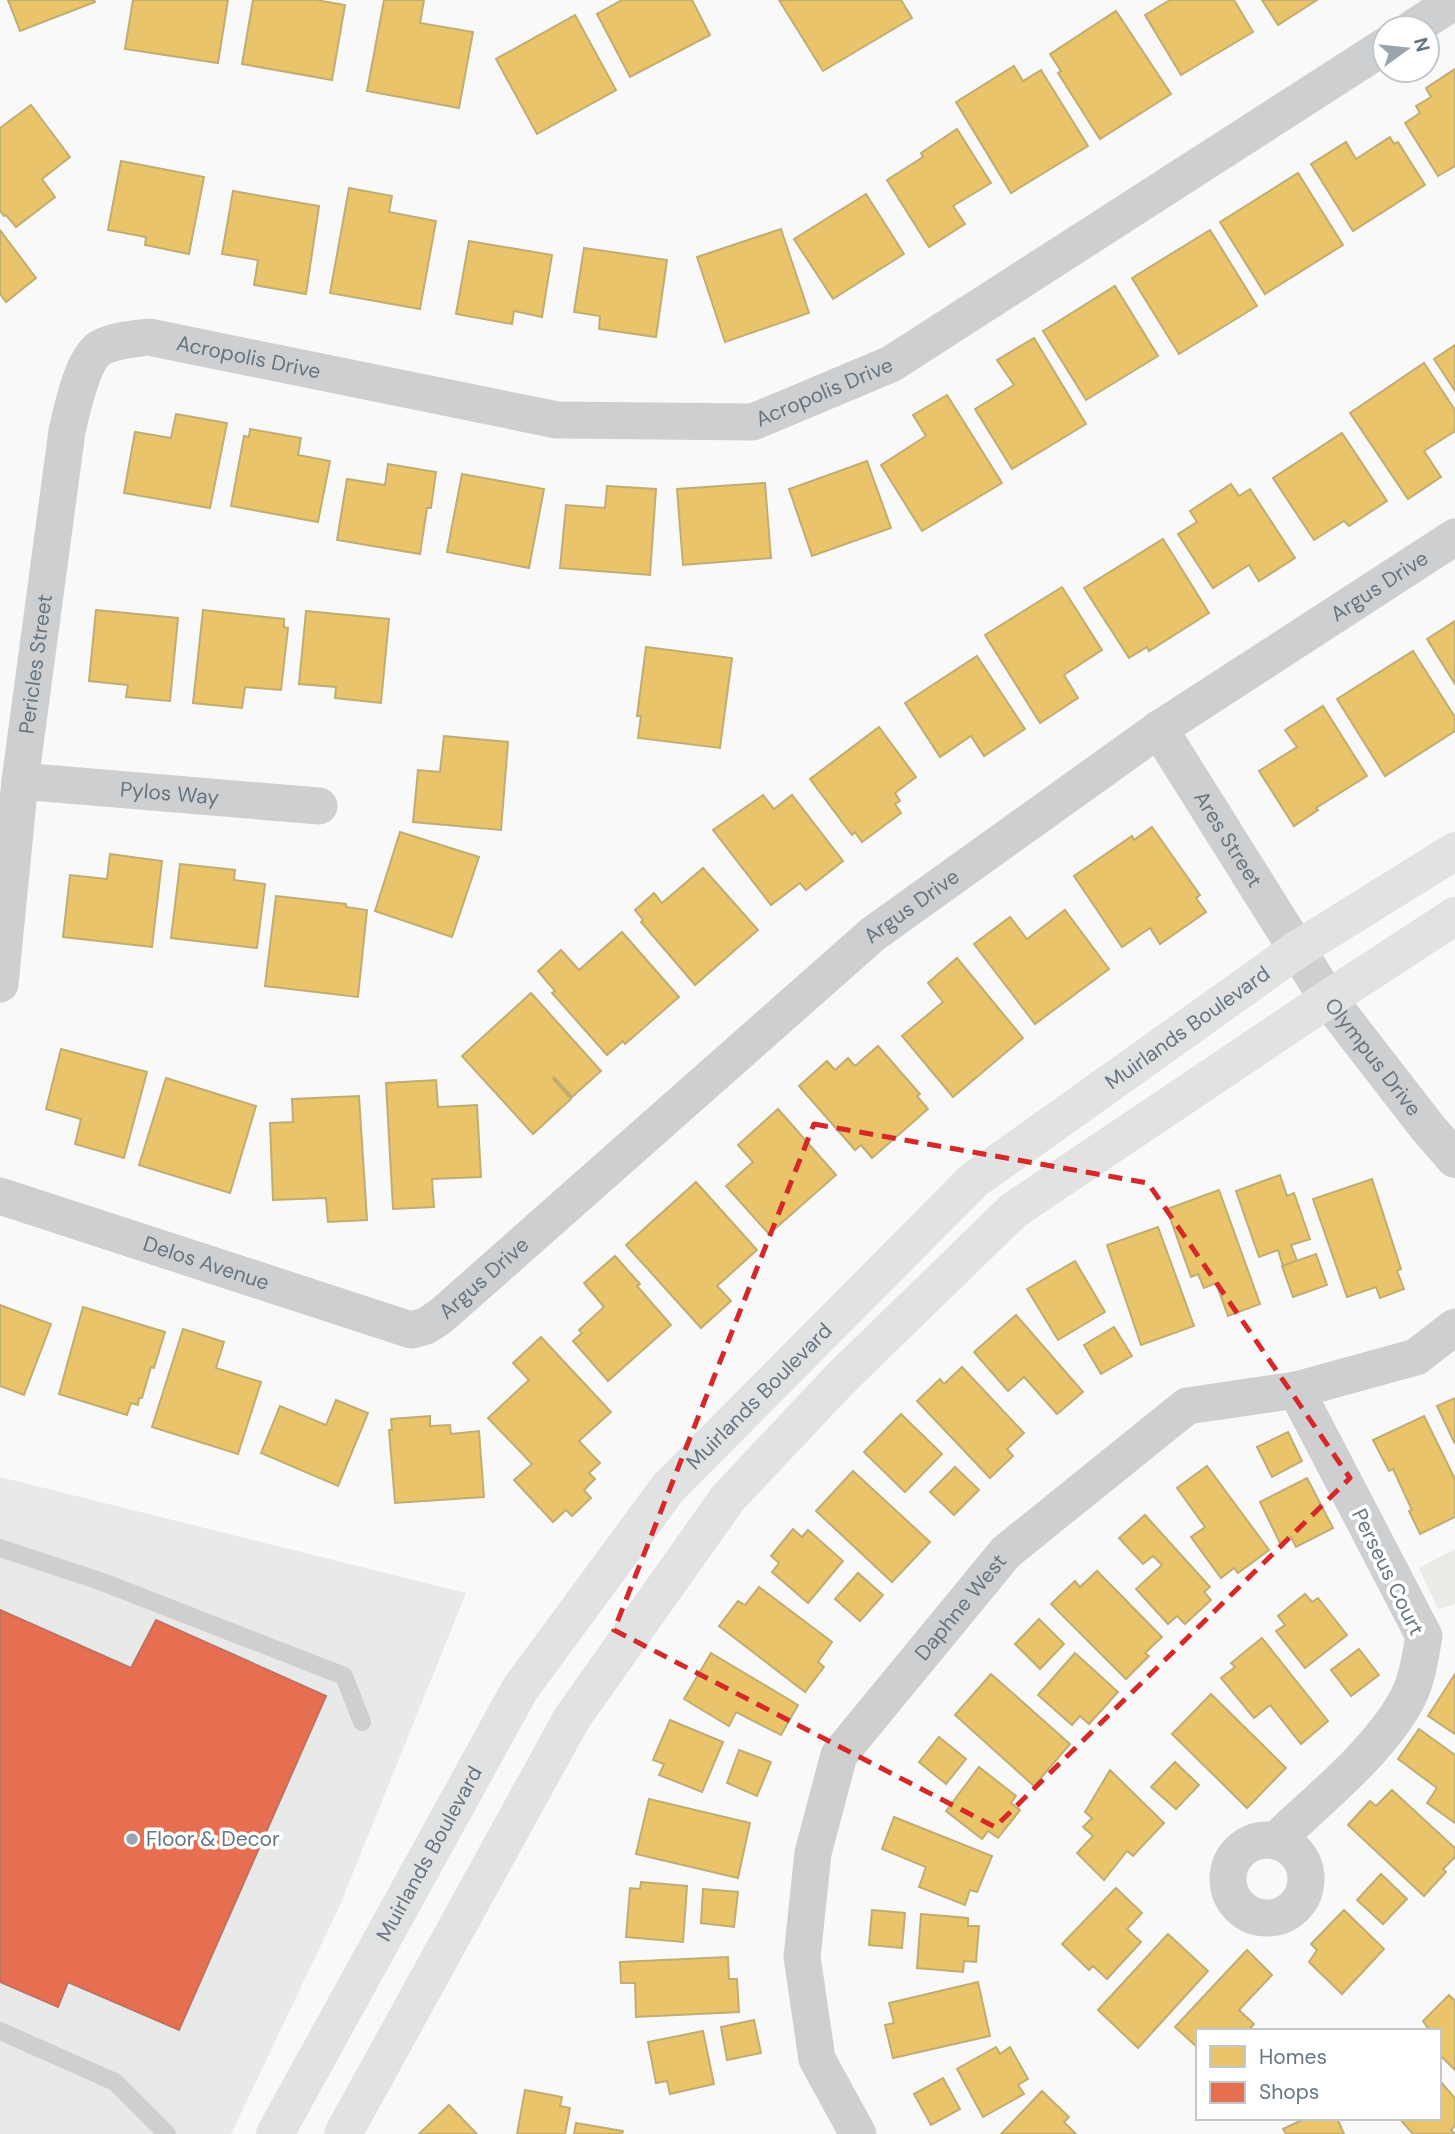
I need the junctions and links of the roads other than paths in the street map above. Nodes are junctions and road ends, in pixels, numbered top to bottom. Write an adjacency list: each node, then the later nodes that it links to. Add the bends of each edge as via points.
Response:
1 (1455, 1): 2 (street)
2 (1435, 14)
3 (1371, 55): 4 (street, Acropolis Drive, via 891,363 753,422 557,420 149,337)
4 (98, 349): 7 (street, Pericles Street, via 76,392 67,431)
5 (1455, 537): 6 (street, Argus Drive)
6 (1159, 729): 11 (street, Ares Street); 17 (street, Argus Drive, via 873,934 441,1316)
7 (20, 781): 8 (street, Pylos Way); 12 (street, Pericles Street)
8 (318, 806)
9 (1455, 851): 11 (main road, Muirlands Boulevard)
10 (1455, 916): 13 (main road)
11 (1298, 949): 13 (street, Olympus Drive); 24 (main road, Muirlands Boulevard, via 974,1180 668,1488 520,1689)
12 (0, 984)
13 (1328, 999): 14 (street, Olympus Drive); 25 (main road, via 1014,1210 842,1377 728,1498 572,1718)
14 (1455, 1159)
15 (0, 1196): 17 (street, Delos Avenue)
16 (1455, 1328): 18 (street, Daphne West, via 1416,1357)
17 (411, 1331)
18 (1296, 1390): 21 (street, Perseus Court, via 1424,1636 1406,1702 1378,1742); 26 (street, Daphne West, via 1187,1406 1006,1552 839,1755 813,1853 802,1957 817,2059)
19 (0, 1549): 20 (lane, via 100,1581 344,1676)
20 (362, 1722)
21 (1275, 1841)
22 (0, 2031): 23 (lane, via 115,2082)
23 (167, 2134)
24 (275, 2134)
25 (343, 2134)
26 (858, 2134)

